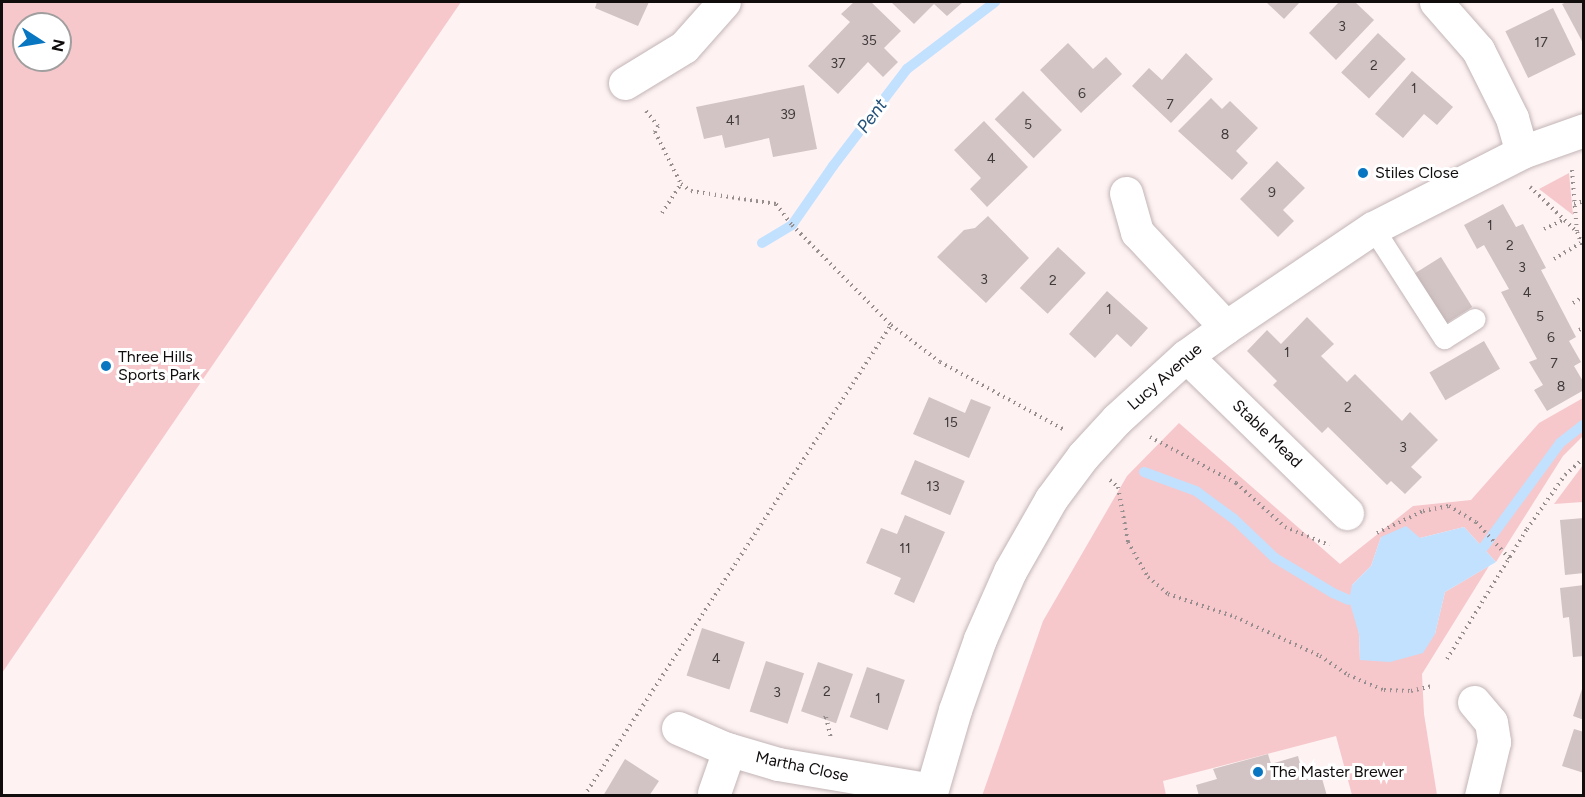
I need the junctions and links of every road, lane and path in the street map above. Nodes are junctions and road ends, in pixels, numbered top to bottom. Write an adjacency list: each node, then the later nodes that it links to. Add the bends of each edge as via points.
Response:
1 (724, 2): 3 (street, via 684,47)
2 (1436, 2): 6 (street, via 1478,50 1512,118)
3 (625, 83): 7 (path, via 658,126 655,132)
4 (1584, 130): 6 (street, Lucy Avenue)
5 (1572, 162): 10 (path)
6 (1525, 167): 12 (path); 13 (street, Lucy Avenue)
7 (681, 184): 11 (path); 23 (path, via 691,191 776,204)
8 (1126, 193): 24 (street, via 1137,232)
9 (1584, 201): 10 (path)
10 (1574, 204): 15 (path)
11 (662, 213)
12 (1563, 220): 14 (path); 15 (path)
13 (1373, 228): 22 (lane, via 1444,338); 24 (street, Lucy Avenue)
14 (1544, 230)
15 (1577, 232): 16 (path)
16 (1581, 236): 17 (path)
17 (1581, 243): 18 (path); 19 (path)
18 (1584, 249)
19 (1554, 259)
20 (1584, 296): 21 (path)
21 (1573, 303)
22 (1474, 319)
23 (891, 325): 26 (path, via 940,362 1043,416); 40 (path)
24 (1226, 327): 25 (street, Lucy Avenue)
25 (1186, 356): 26 (street, Lucy Avenue); 28 (street, Stable Mead)
26 (1087, 451): 32 (path, via 1118,487 1128,542 1148,578 1168,594 1245,622 1384,690 1411,691); 39 (street, Lucy Avenue, via 1051,499 1010,570 966,679)
27 (1584, 458): 30 (path, via 1565,475)
28 (1347, 513)
29 (1476, 522): 30 (path)
30 (1510, 559): 31 (path)
31 (1447, 659)
32 (1432, 686)
33 (1474, 702): 41 (street, via 1491,722 1494,741)
34 (824, 718): 36 (path, via 832,739)
35 (678, 728): 37 (street, Martha Close)
36 (840, 742)
37 (729, 750): 38 (street); 39 (street, Martha Close)
38 (714, 793)
39 (930, 793)
40 (584, 795)
41 (1481, 795)

